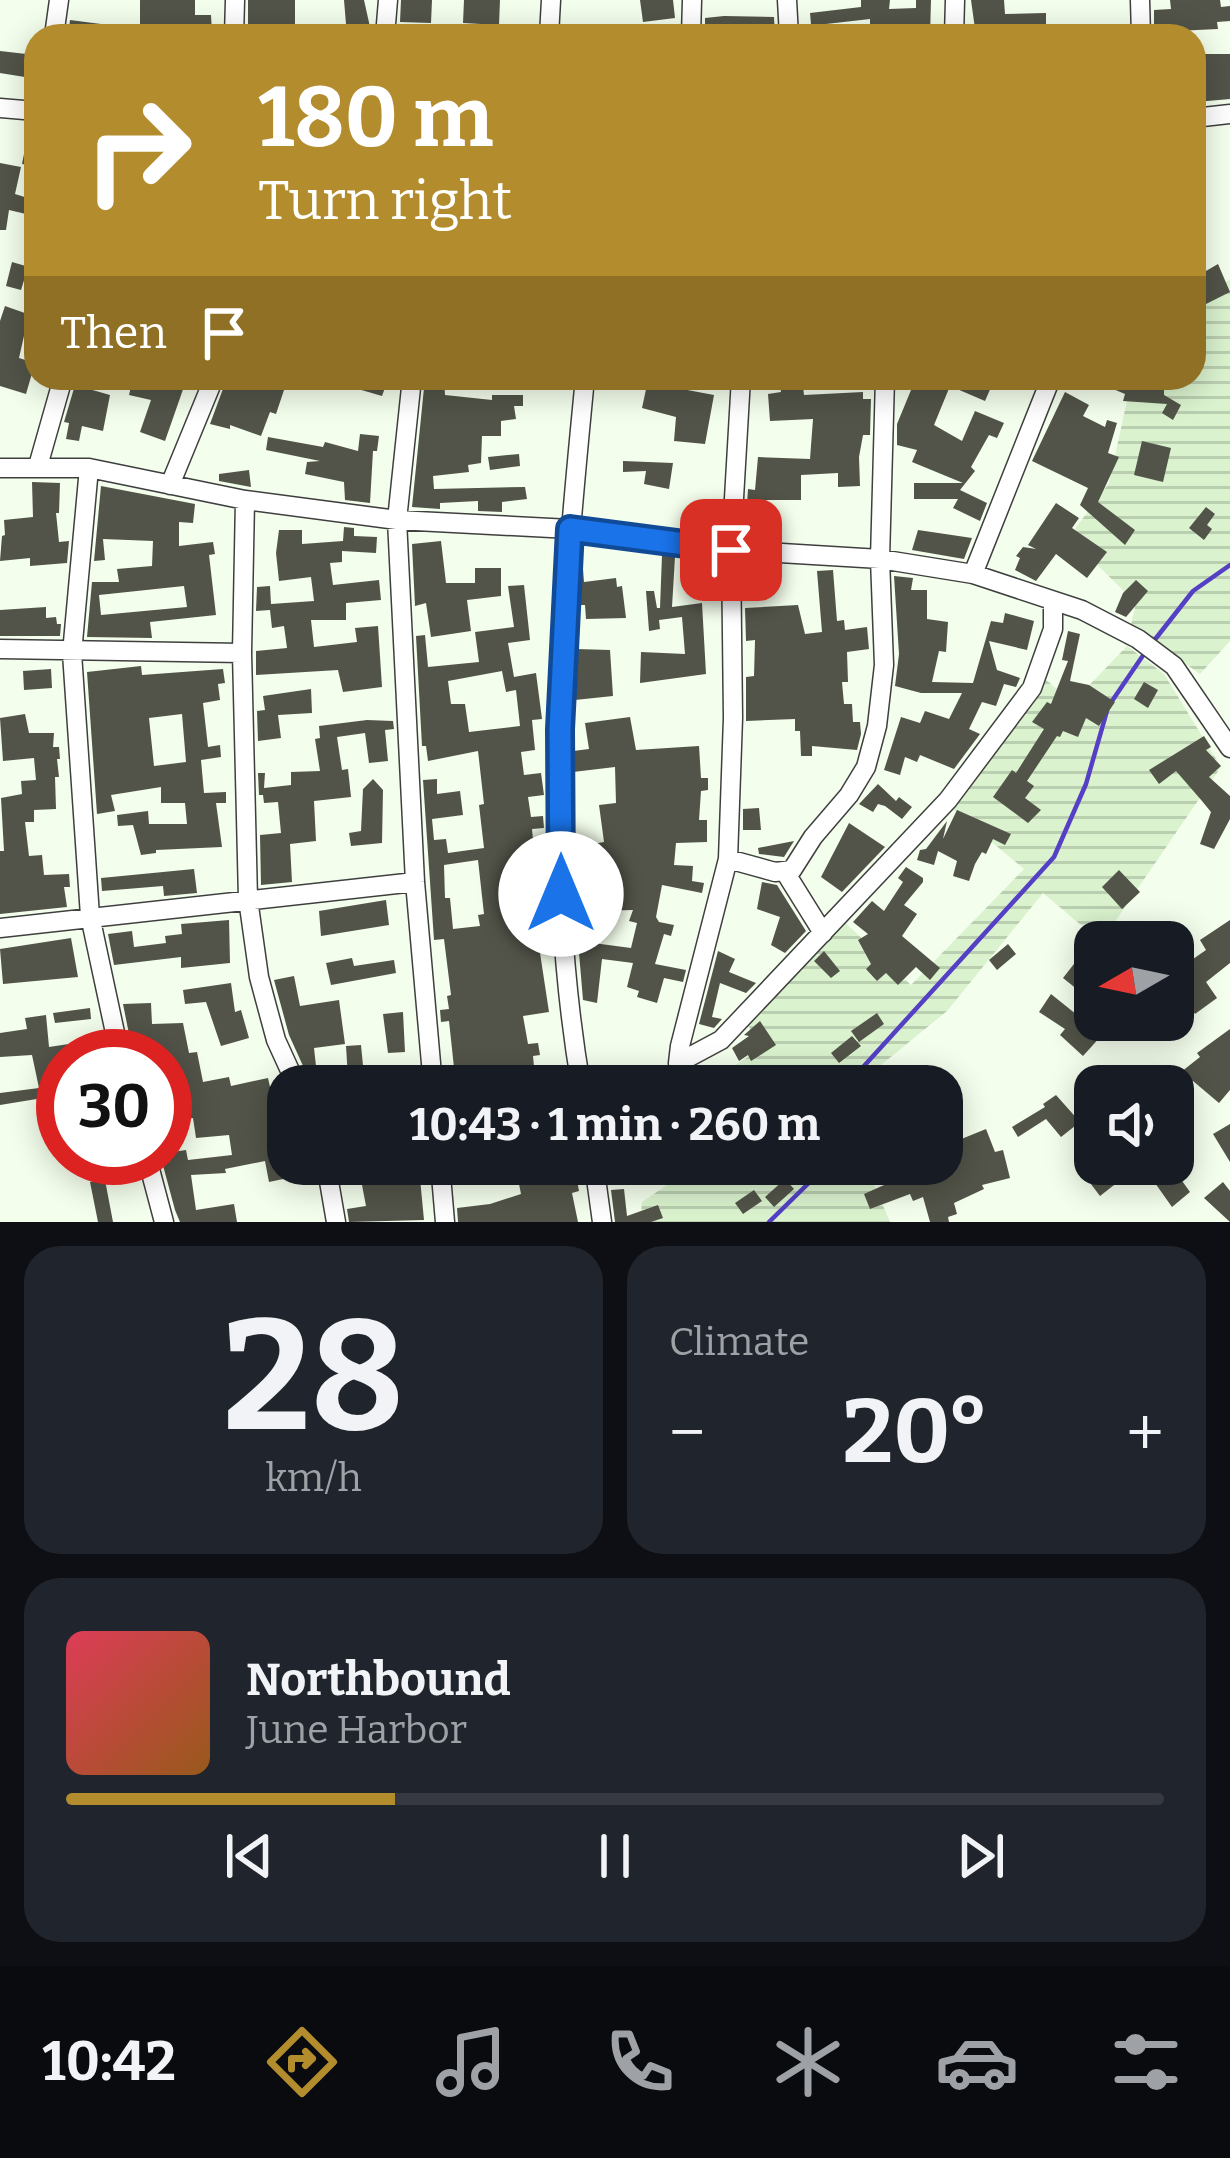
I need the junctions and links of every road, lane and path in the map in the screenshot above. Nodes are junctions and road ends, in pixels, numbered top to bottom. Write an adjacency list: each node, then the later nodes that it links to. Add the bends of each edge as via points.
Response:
1 (60, 390): 8 (street)
2 (209, 390): 11 (street)
3 (411, 390): 13 (street)
4 (584, 390): 14 (street)
5 (741, 390): 15 (street)
6 (885, 390): 16 (street)
7 (1046, 390): 17 (street)
8 (38, 466): 9 (street); 10 (street)
9 (0, 468)
10 (88, 468): 11 (street); 20 (street)
11 (170, 485): 12 (street)
12 (244, 500): 13 (street); 21 (street)
13 (397, 520): 14 (street); 25 (street)
14 (570, 529): 15 (street); 34 (street, via 561,894)
15 (731, 550): 16 (street); 23 (street)
16 (880, 560): 17 (street); 24 (street, via 884,665 866,766)
17 (973, 574): 18 (street)
18 (1053, 601): 22 (street, via 1174,666); 29 (street, via 1053,629 1032,688 948,800)
19 (0, 649): 20 (street)
20 (72, 653): 21 (street); 27 (street)
21 (242, 653): 26 (street)
22 (1230, 748)
23 (728, 859): 24 (street); 31 (street)
24 (785, 872): 29 (street)
25 (415, 882): 26 (street); 33 (street)
26 (248, 899): 27 (street); 32 (street, via 259,977)
27 (90, 916): 28 (street); 30 (street)
28 (0, 928)
29 (823, 933): 31 (street, via 721,1040)
30 (114, 1029)
31 (678, 1064)
32 (287, 1065)
33 (431, 1065)
34 (577, 1065)
35 (154, 1185): 39 (street)
36 (330, 1185): 40 (street)
37 (442, 1185): 41 (street)
38 (597, 1185): 42 (street)
39 (164, 1222)
40 (336, 1222)
41 (446, 1222)
42 (602, 1222)

